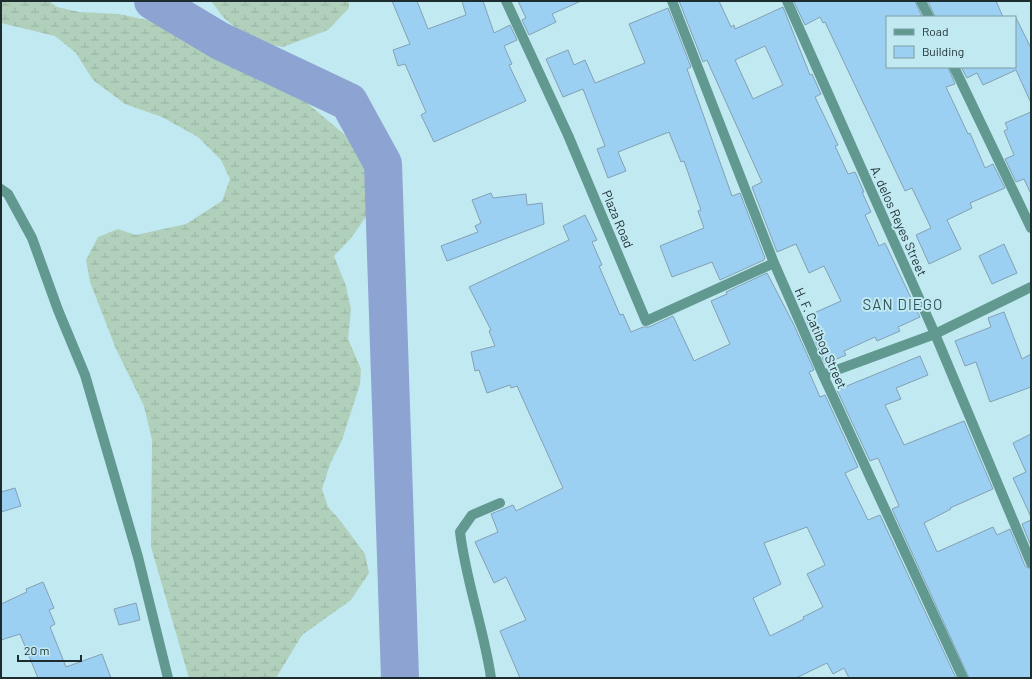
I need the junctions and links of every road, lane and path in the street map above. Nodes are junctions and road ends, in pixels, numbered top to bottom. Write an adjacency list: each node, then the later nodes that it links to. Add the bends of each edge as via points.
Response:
1 (506, 1): 9 (street, Plaza Road, via 568,135 646,321)
2 (672, 1): 9 (street, H. F. Catibog Street)
3 (787, 1): 11 (street, A. delos Reyes Street)
4 (921, 1): 5 (street)
5 (928, 16)
6 (954, 68): 8 (street)
7 (1, 189): 15 (street, via 8,194 32,238 85,375 138,557)
8 (1031, 228)
9 (774, 263): 12 (street, H. F. Catibog Street)
10 (1031, 287): 11 (street)
11 (935, 334): 12 (street); 14 (street, A. delos Reyes Street)
12 (823, 375): 17 (street, H. F. Catibog Street)
13 (500, 503): 16 (street, via 472,515 460,532 462,553)
14 (1031, 563)
15 (168, 678)
16 (491, 678)
17 (962, 678)

